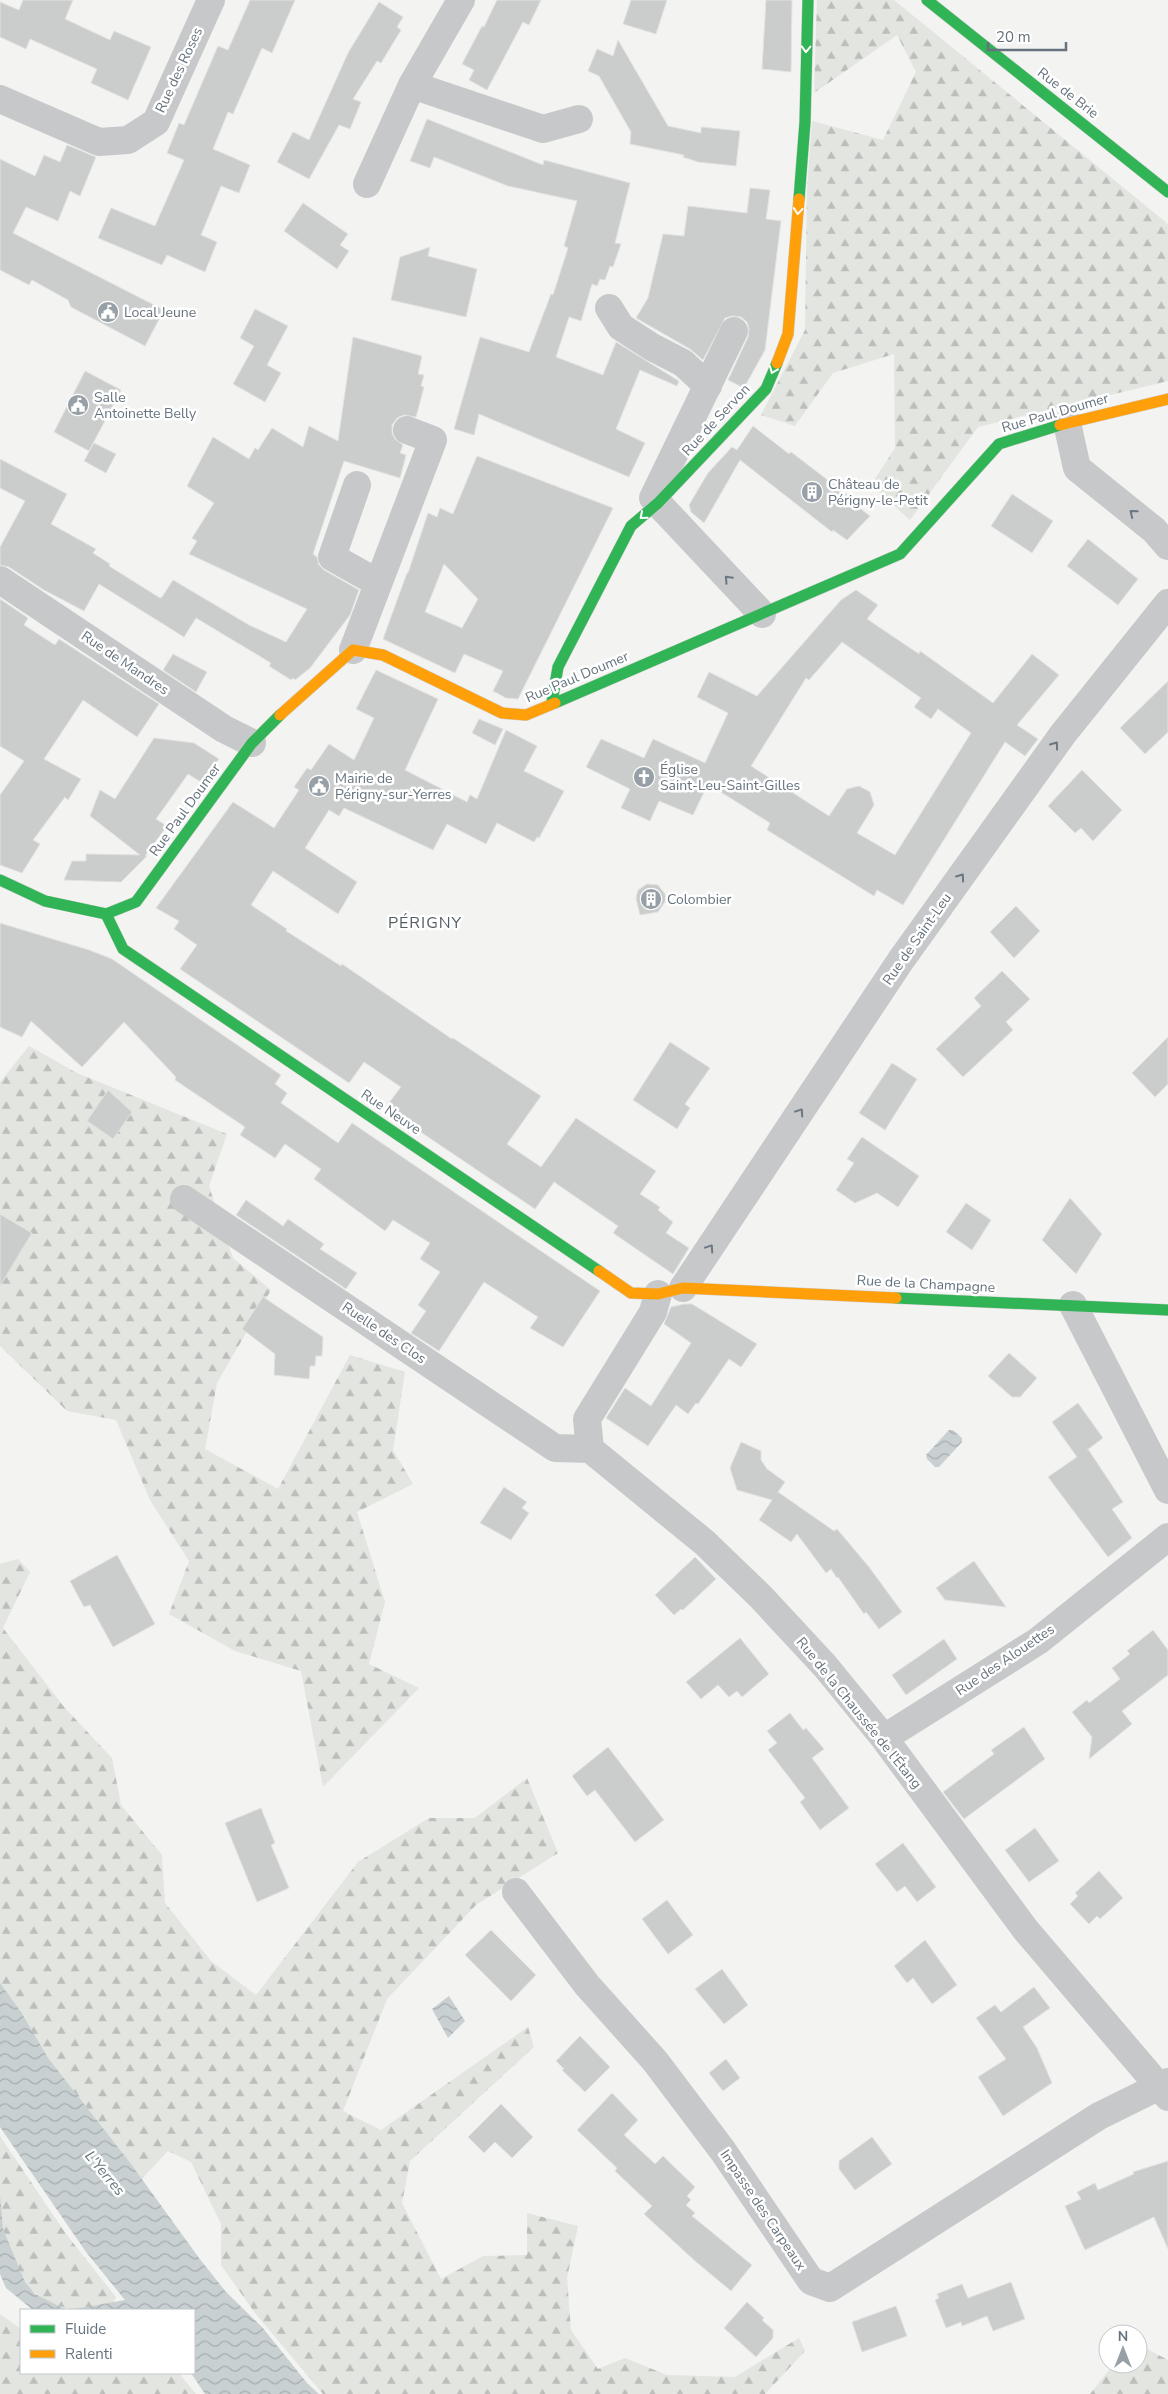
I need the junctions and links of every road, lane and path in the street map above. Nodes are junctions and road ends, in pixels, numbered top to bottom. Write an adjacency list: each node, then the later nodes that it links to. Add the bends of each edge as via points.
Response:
1 (211, 0): 6 (street, Rue des Roses, via 156,122 128,140 99,142)
2 (461, 0): 5 (street)
3 (808, 0): 17 (street, Rue de Servon, one-way to 17, via 805,122 788,334 766,389)
4 (927, 0): 9 (street, Rue de Brie)
5 (412, 85): 7 (street, via 543,129); 8 (street)
6 (0, 99)
7 (579, 120)
8 (368, 184)
9 (1168, 192)
10 (609, 308): 12 (street, via 621,327 683,363)
11 (734, 331): 12 (street)
12 (708, 386): 17 (street, via 653,498)
13 (1168, 398): 14 (street, Rue Paul Doumer)
14 (1067, 424): 18 (street, one-way to 14, via 1154,530 1077,468); 22 (street, Rue Paul Doumer, via 999,444 900,554)
15 (407, 430): 20 (street, via 433,440)
16 (357, 485): 20 (street, via 332,557)
17 (658, 503): 22 (street, one-way to 17); 24 (street, Rue de Servon, one-way to 24, via 631,526 558,667)
18 (1168, 546)
19 (0, 580): 25 (street, Rue de Mandres, via 224,729)
20 (378, 583): 23 (street)
21 (1168, 603): 29 (street, Rue de Saint-Leu, one-way to 21, via 1063,734)
22 (762, 614): 24 (street, Rue Paul Doumer)
23 (353, 650): 24 (street, Rue Paul Doumer, via 382,655 502,713 526,715); 25 (street, Rue Paul Doumer)
24 (552, 702)
25 (252, 743): 27 (street, Rue Paul Doumer, via 136,902)
26 (0, 880): 27 (street, via 45,901)
27 (106, 914): 29 (street, Rue Neuve, via 123,949 631,1293)
28 (184, 1199): 32 (street, Ruelle des Clos, via 555,1448)
29 (671, 1291): 30 (street, Rue de la Champagne); 32 (street, via 653,1312 587,1419)
30 (1073, 1305): 31 (street, Rue de la Champagne); 33 (street)
31 (1168, 1310)
32 (590, 1449): 35 (street, Rue de la Chaussée de l'Étang, via 705,1543 761,1597 825,1666)
33 (1168, 1490)
34 (1168, 1537): 35 (street, Rue des Alouettes, via 1038,1641)
35 (884, 1738): 37 (street, Rue de la Chaussée de l'Étang, via 1025,1929)
36 (516, 1892): 37 (street, Impasse des Carpeaux, via 587,1985 666,2076 723,2151 811,2281 830,2288 1099,2116)
37 (1165, 2089)

